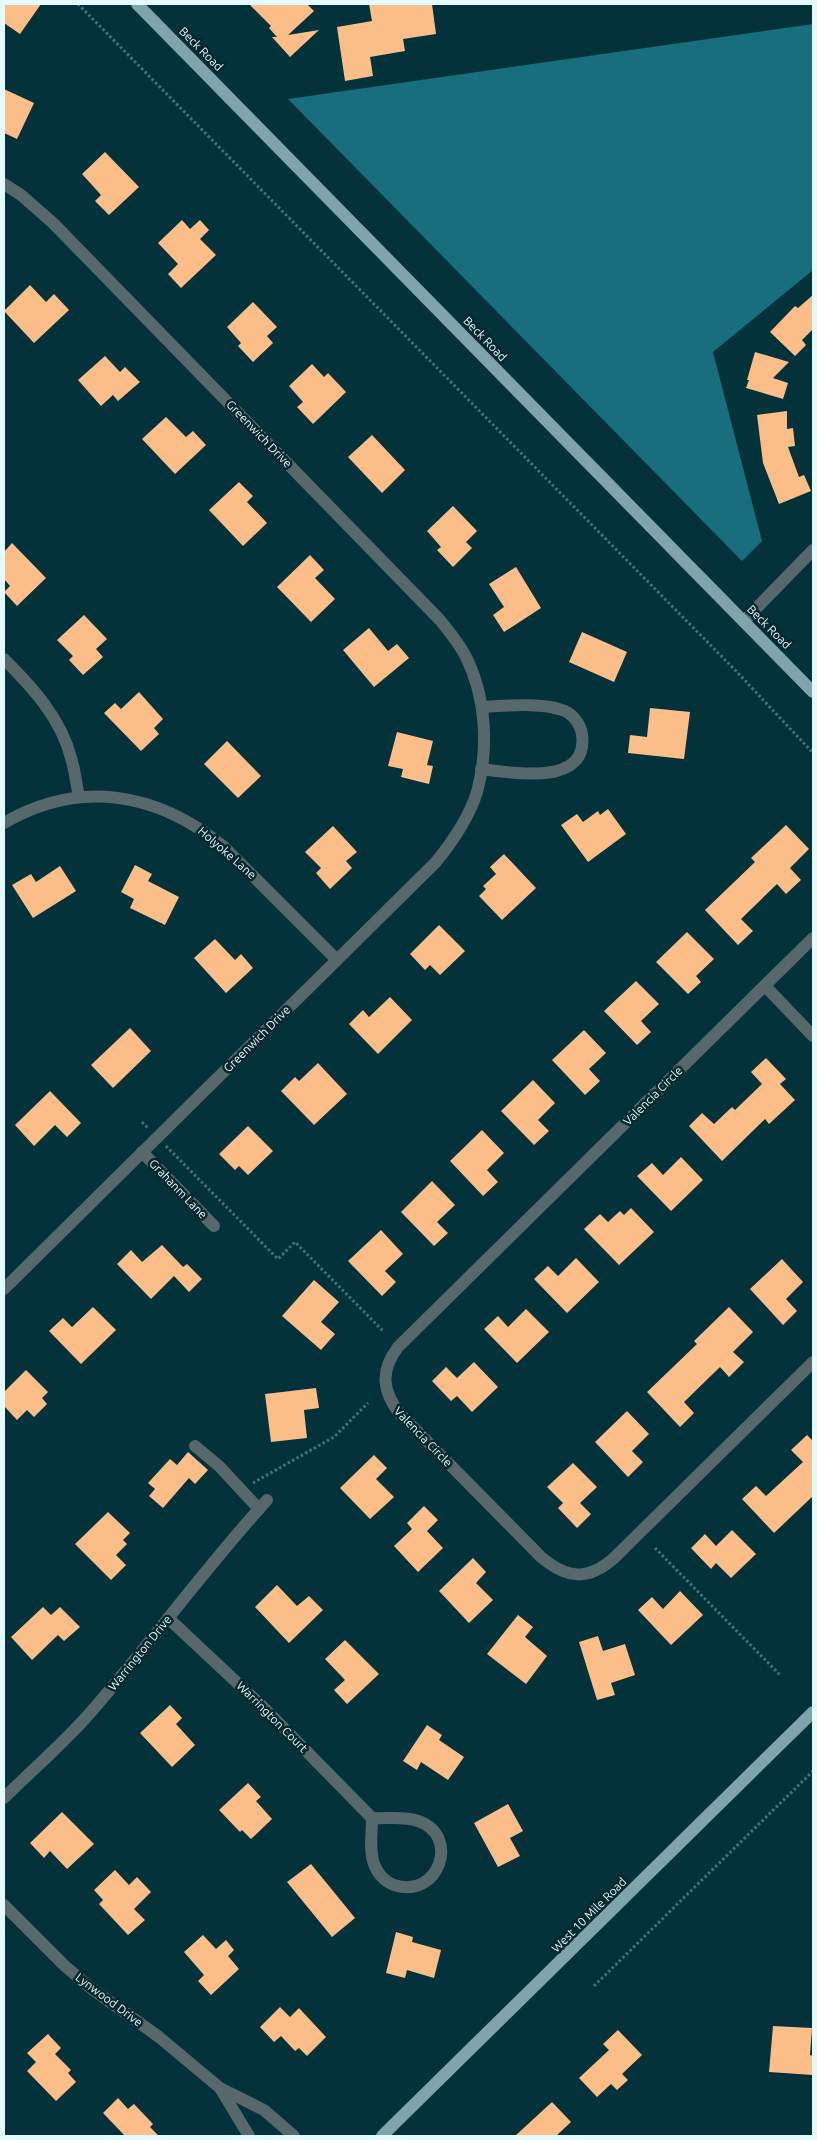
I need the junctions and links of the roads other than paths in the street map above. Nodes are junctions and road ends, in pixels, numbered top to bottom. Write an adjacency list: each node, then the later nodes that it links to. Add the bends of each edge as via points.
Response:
1 (137, 4): 4 (main road, Beck Road)
2 (4, 184): 7 (street, Greenwich Drive, via 53,223 434,613 466,656)
3 (813, 550): 4 (street)
4 (744, 622): 6 (main road, Beck Road)
5 (4, 659): 9 (street, via 49,709 71,757)
6 (813, 692)
7 (482, 707): 8 (street, Greenwich Drive); 8 (street, via 544,706 564,710 579,726 583,745 574,763 552,773)
8 (481, 769): 12 (street, Greenwich Drive, via 477,792 452,842 436,862)
9 (79, 796): 10 (street, Holyoke Lane, via 40,806); 12 (street, Holyoke Lane, via 145,802 203,830 243,865)
10 (4, 823)
11 (813, 938): 13 (street, Valencia Circle)
12 (337, 960): 15 (street, Greenwich Drive)
13 (765, 986): 14 (street); 18 (street, Valencia Circle, via 398,1347 387,1364 385,1381 389,1397 400,1414 541,1558 561,1571 580,1575 598,1570 614,1558)
14 (813, 1036)
15 (142, 1152): 16 (street, Grahanm Lane); 17 (street, Greenwich Drive)
16 (214, 1226)
17 (4, 1289)
18 (813, 1362)
19 (195, 1446): 20 (street, Warrington Drive, via 263,1504)
20 (168, 1618): 22 (street, Warrington Drive, via 89,1715); 23 (street, Warrington Court, via 262,1706)
21 (813, 1712): 28 (main road, West 10 Mile Road)
22 (4, 1798)
23 (372, 1818): 23 (street, via 406,1818 430,1827 438,1837 441,1849 439,1867 430,1879 404,1888 389,1883 379,1874 371,1849)
24 (4, 1905): 25 (street, Lynwood Drive, via 92,1989 159,2037)
25 (220, 2088): 26 (street, Lynwood Drive); 27 (street, Lynwood Drive, via 264,2110)
26 (249, 2136)
27 (294, 2136)
28 (382, 2136)

